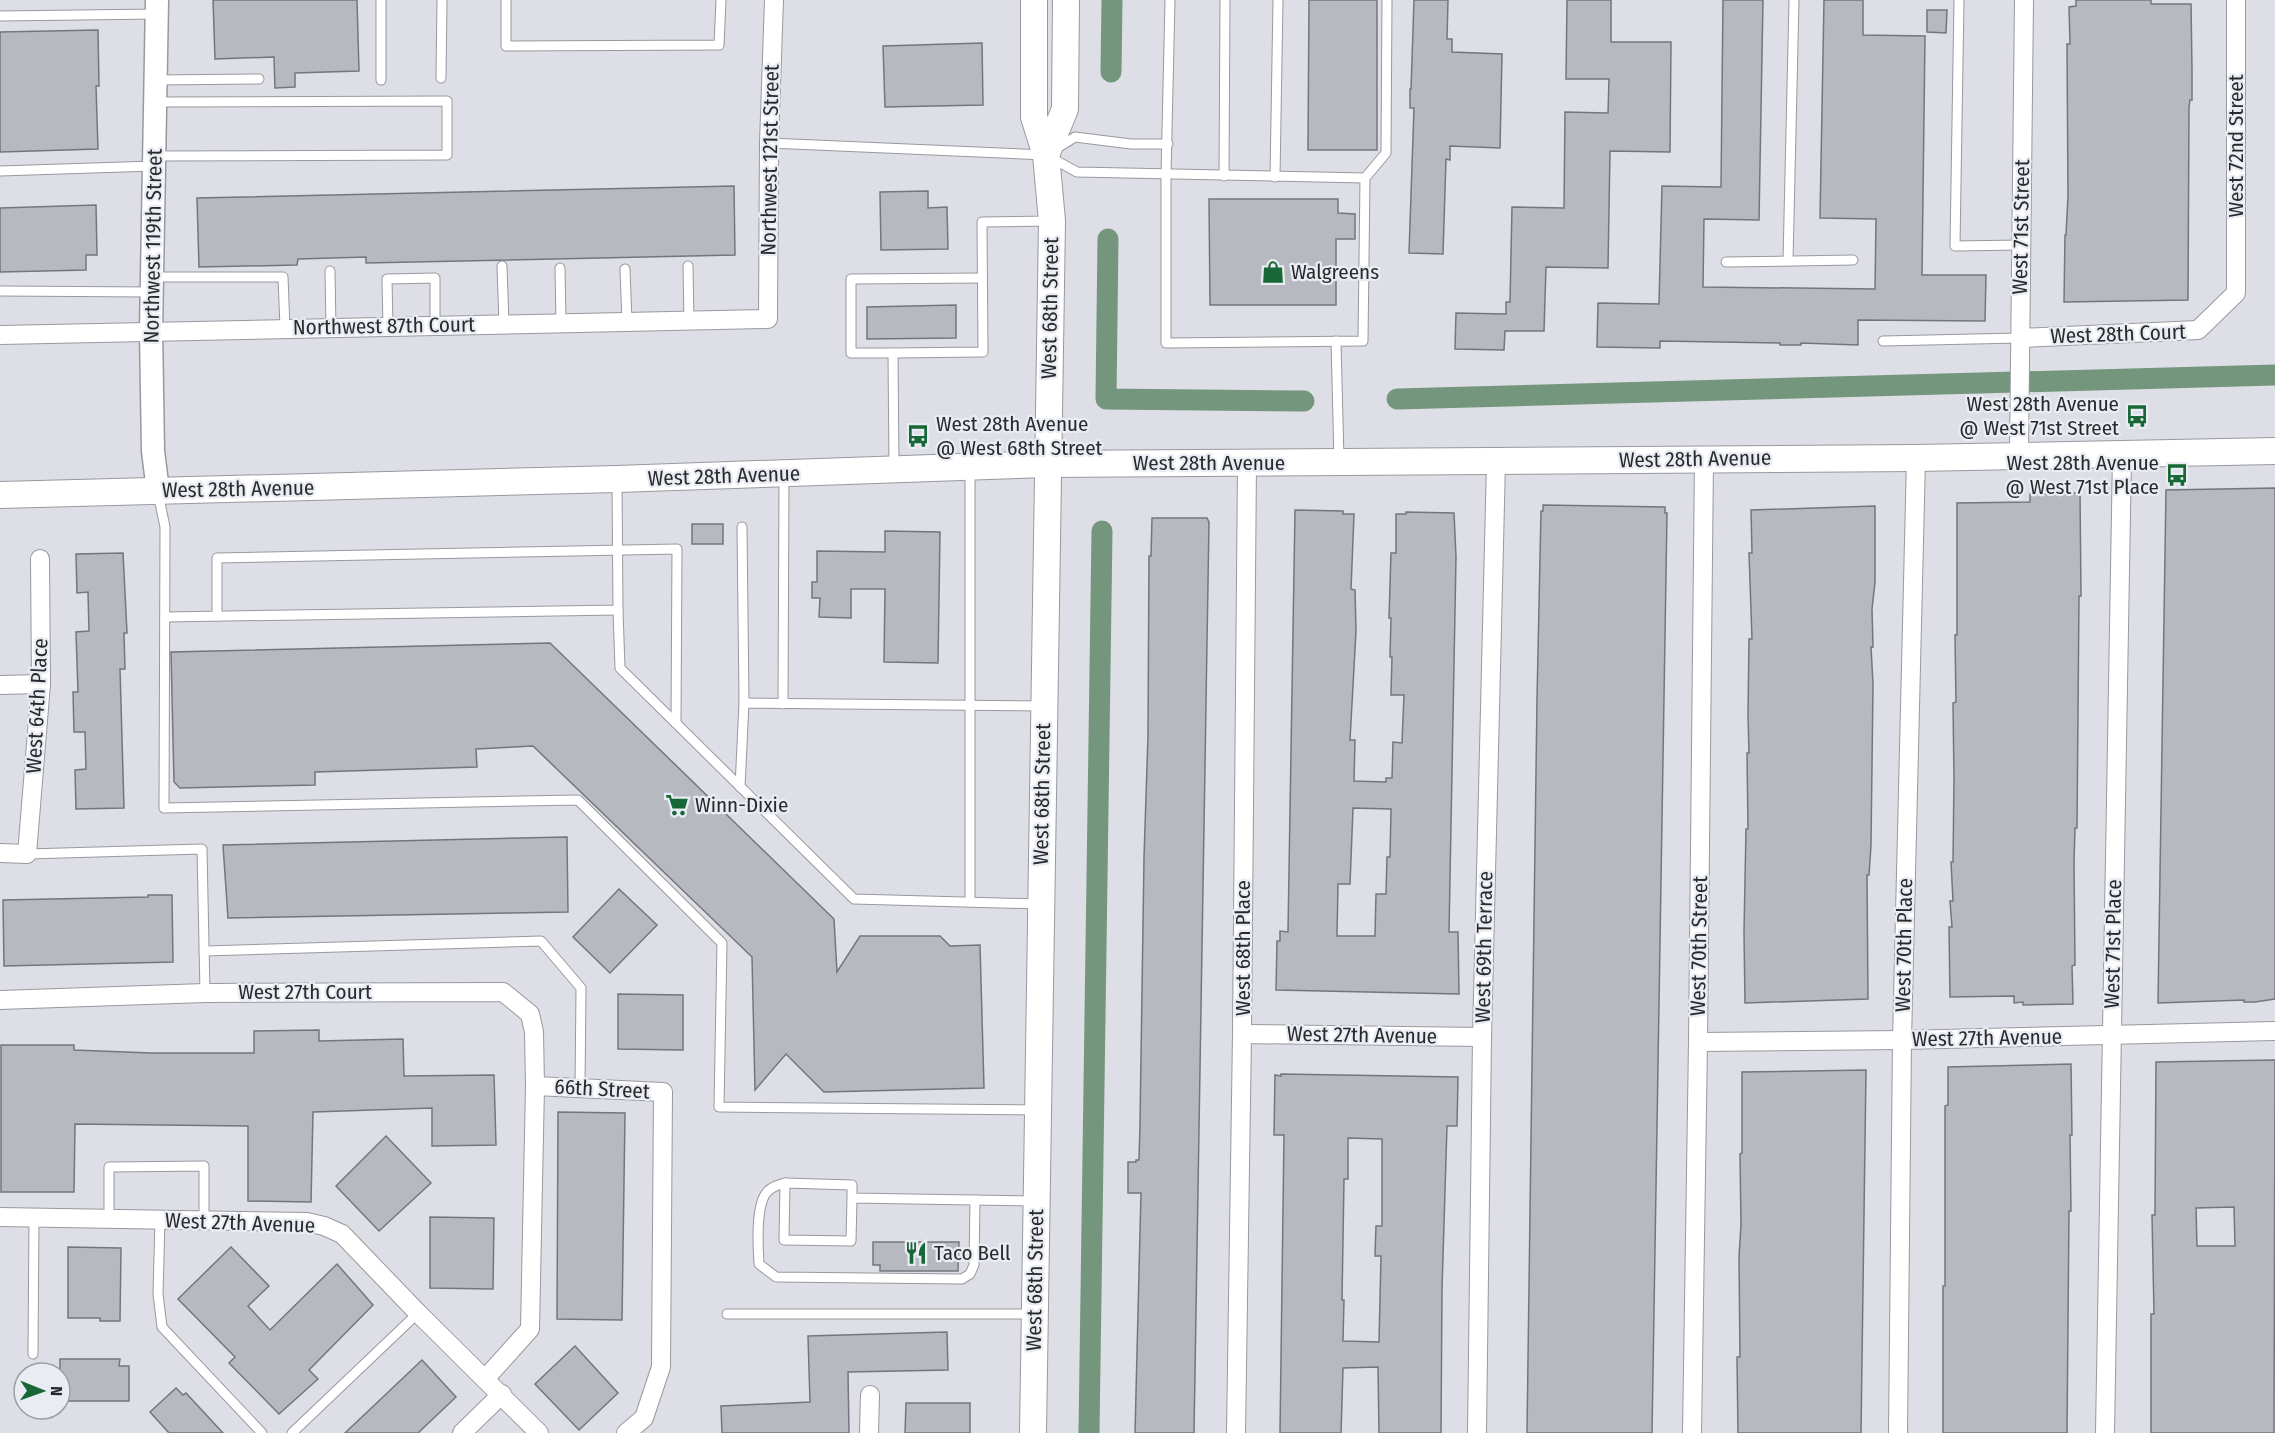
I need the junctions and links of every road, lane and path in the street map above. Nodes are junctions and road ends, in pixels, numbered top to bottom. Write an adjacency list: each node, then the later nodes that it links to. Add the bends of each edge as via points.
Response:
1 (381, 0): 20 (lane)
2 (442, 0): 18 (lane)
3 (506, 0): 4 (lane, via 506,46 518,46 719,45)
4 (721, 0)
5 (774, 0): 22 (street, Northwest 121st Street)
6 (1034, 0): 24 (main road, West 68th Street, via 1034,117)
7 (1066, 0): 24 (main road, West 68th Street, via 1065,109)
8 (1170, 0): 23 (lane)
9 (1225, 0): 28 (lane)
10 (1278, 0): 29 (lane)
11 (1387, 0): 30 (lane, via 1386,153)
12 (1794, 0): 34 (lane)
13 (1959, 0): 32 (lane, via 1955,246)
14 (2024, 0): 32 (street, West 71st Street)
15 (2236, 0): 44 (street, West 72nd Street)
16 (157, 7): 17 (lane); 21 (street, Northwest 119th Street)
17 (0, 16)
18 (441, 78)
19 (259, 79): 21 (lane)
20 (381, 80)
21 (156, 91): 25 (street, Northwest 119th Street); 25 (lane, via 447,101 447,155)
22 (769, 143): 24 (lane); 45 (street, Northwest 121st Street)
23 (1168, 144): 24 (lane, via 1076,137); 27 (lane)
24 (1046, 155): 27 (lane, via 1077,172); 31 (main road, West 68th Street)
25 (155, 161): 26 (lane); 42 (street, Northwest 119th Street)
26 (0, 171)
27 (1166, 174): 28 (lane); 58 (lane, via 1166,343)
28 (1224, 176): 29 (lane)
29 (1275, 177): 30 (lane)
30 (1365, 178): 58 (lane, via 1363,341)
31 (1052, 221): 41 (lane, via 982,222); 68 (main road, West 68th Street)
32 (2021, 245): 56 (street, West 71st Street)
33 (1853, 260): 34 (lane)
34 (1788, 261): 35 (lane)
35 (1726, 262)
36 (502, 266): 49 (lane)
37 (688, 266): 46 (lane)
38 (560, 268): 48 (lane)
39 (626, 268): 47 (lane)
40 (330, 271): 53 (lane)
41 (982, 278): 59 (lane, via 983,352); 59 (lane, via 851,279 851,353)
42 (152, 284): 43 (lane); 52 (lane, via 283,276); 54 (street, Northwest 119th Street)
43 (0, 291)
44 (2236, 293): 56 (street, West 28th Court, via 2198,330)
45 (768, 320): 46 (street, Northwest 87th Court)
46 (689, 321): 47 (street, Northwest 87th Court)
47 (627, 322): 48 (street, Northwest 87th Court)
48 (561, 323): 49 (street, Northwest 87th Court)
49 (504, 324): 50 (street, Northwest 87th Court)
50 (435, 326): 51 (street, Northwest 87th Court); 51 (lane, via 435,278 399,278 387,279)
51 (388, 327): 53 (street, Northwest 87th Court)
52 (285, 328): 53 (street, Northwest 87th Court); 54 (street, Northwest 87th Court)
53 (331, 328)
54 (151, 331): 55 (street, Northwest 87th Court); 73 (street, Northwest 119th Street, via 153,451)
55 (0, 335)
56 (2020, 338): 57 (lane); 61 (street, West 71st Street)
57 (1883, 340)
58 (1336, 341): 65 (lane)
59 (893, 353): 70 (lane)
60 (2275, 451): 62 (main road, West 28th Avenue)
61 (2019, 455): 62 (main road, West 28th Avenue); 63 (main road, West 28th Avenue)
62 (2122, 455): 98 (street, West 71st Place)
63 (1916, 458): 64 (main road, West 28th Avenue); 100 (street, West 70th Place)
64 (1704, 459): 66 (main road, West 28th Avenue); 101 (street, West 70th Street)
65 (1339, 462): 66 (main road, West 28th Avenue); 67 (main road, West 28th Avenue)
66 (1496, 462): 99 (street, West 69th Terrace)
67 (1247, 463): 68 (main road, West 28th Avenue); 97 (street, West 68th Place)
68 (1047, 464): 69 (main road, West 28th Avenue); 86 (main road, West 68th Street)
69 (970, 467): 70 (main road, West 28th Avenue); 85 (lane)
70 (894, 470): 71 (main road, West 28th Avenue)
71 (784, 474): 72 (main road, West 28th Avenue); 84 (lane)
72 (617, 479): 73 (main road, West 28th Avenue); 76 (lane)
73 (158, 491): 74 (main road, West 28th Avenue); 80 (lane, via 165,527)
74 (0, 495)
75 (742, 527): 83 (lane)
76 (618, 550): 78 (lane); 79 (lane, via 217,558); 87 (lane, via 677,549)
77 (40, 559): 81 (street, West 64th Place)
78 (618, 610): 79 (lane); 87 (lane, via 620,668)
79 (217, 616): 80 (lane)
80 (165, 617): 104 (lane, via 164,808 578,800 722,943 719,1107)
81 (41, 684): 82 (street); 90 (street, West 64th Place)
82 (0, 685)
83 (744, 703): 84 (lane); 88 (lane)
84 (783, 704): 85 (lane)
85 (970, 705): 86 (lane); 91 (lane)
86 (1043, 706): 92 (main road, West 68th Street)
87 (676, 723): 88 (lane)
88 (740, 787): 91 (lane, via 854,899)
89 (0, 853): 90 (street)
90 (27, 854): 93 (lane, via 202,849)
91 (970, 902): 92 (lane)
92 (1040, 904): 104 (main road, West 68th Street)
93 (204, 951): 94 (lane); 103 (lane, via 541,941 581,988)
94 (205, 993): 95 (street, West 27th Court); 102 (street, West 27th Court, via 503,992 530,1014)
95 (0, 1000)
96 (2275, 1032): 98 (street, West 27th Avenue)
97 (1242, 1034): 99 (street, West 27th Avenue); 128 (street, West 68th Place)
98 (2111, 1035): 100 (street, West 27th Avenue); 132 (street, West 71st Place)
99 (1482, 1037): 129 (street, West 69th Terrace)
100 (1902, 1040): 101 (street, West 27th Avenue); 131 (street, West 70th Place)
101 (1698, 1042): 130 (street, West 70th Street)
102 (535, 1086): 103 (street, 66th Street); 118 (street, 66th Street, via 530,1329)
103 (580, 1089): 125 (street, 66th Street, via 663,1092 661,1367 644,1418)
104 (1038, 1110): 108 (main road, West 68th Street)
105 (785, 1184): 106 (lane, via 852,1185); 106 (lane, via 784,1240 851,1241); 107 (lane, via 767,1192 760,1204 759,1264 776,1276 962,1279 974,1265)
106 (852, 1198): 107 (lane)
107 (975, 1200): 108 (lane)
108 (1037, 1201): 116 (main road, West 68th Street)
109 (0, 1217): 110 (street, West 27th Avenue)
110 (34, 1217): 111 (street, West 27th Avenue); 117 (lane)
111 (109, 1219): 112 (street, West 27th Avenue); 113 (lane, via 109,1167 204,1167)
112 (160, 1220): 113 (street, West 27th Avenue); 121 (lane, via 158,1294 162,1327)
113 (204, 1221): 114 (street, West 27th Avenue, via 307,1222 324,1226 342,1234)
114 (418, 1313): 118 (street, West 27th Avenue); 122 (lane)
115 (728, 1314): 116 (lane)
116 (1035, 1314): 127 (main road, West 68th Street)
117 (33, 1354)
118 (486, 1379): 119 (street, West 27th Avenue)
119 (502, 1394): 123 (street); 124 (street, West 27th Avenue)
120 (870, 1395): 126 (street)
121 (262, 1433)
122 (292, 1433)
123 (462, 1433)
124 (539, 1433)
125 (626, 1433)
126 (869, 1433)
127 (1033, 1433)
128 (1236, 1433)
129 (1477, 1433)
130 (1692, 1433)
131 (1898, 1433)
132 (2104, 1433)

